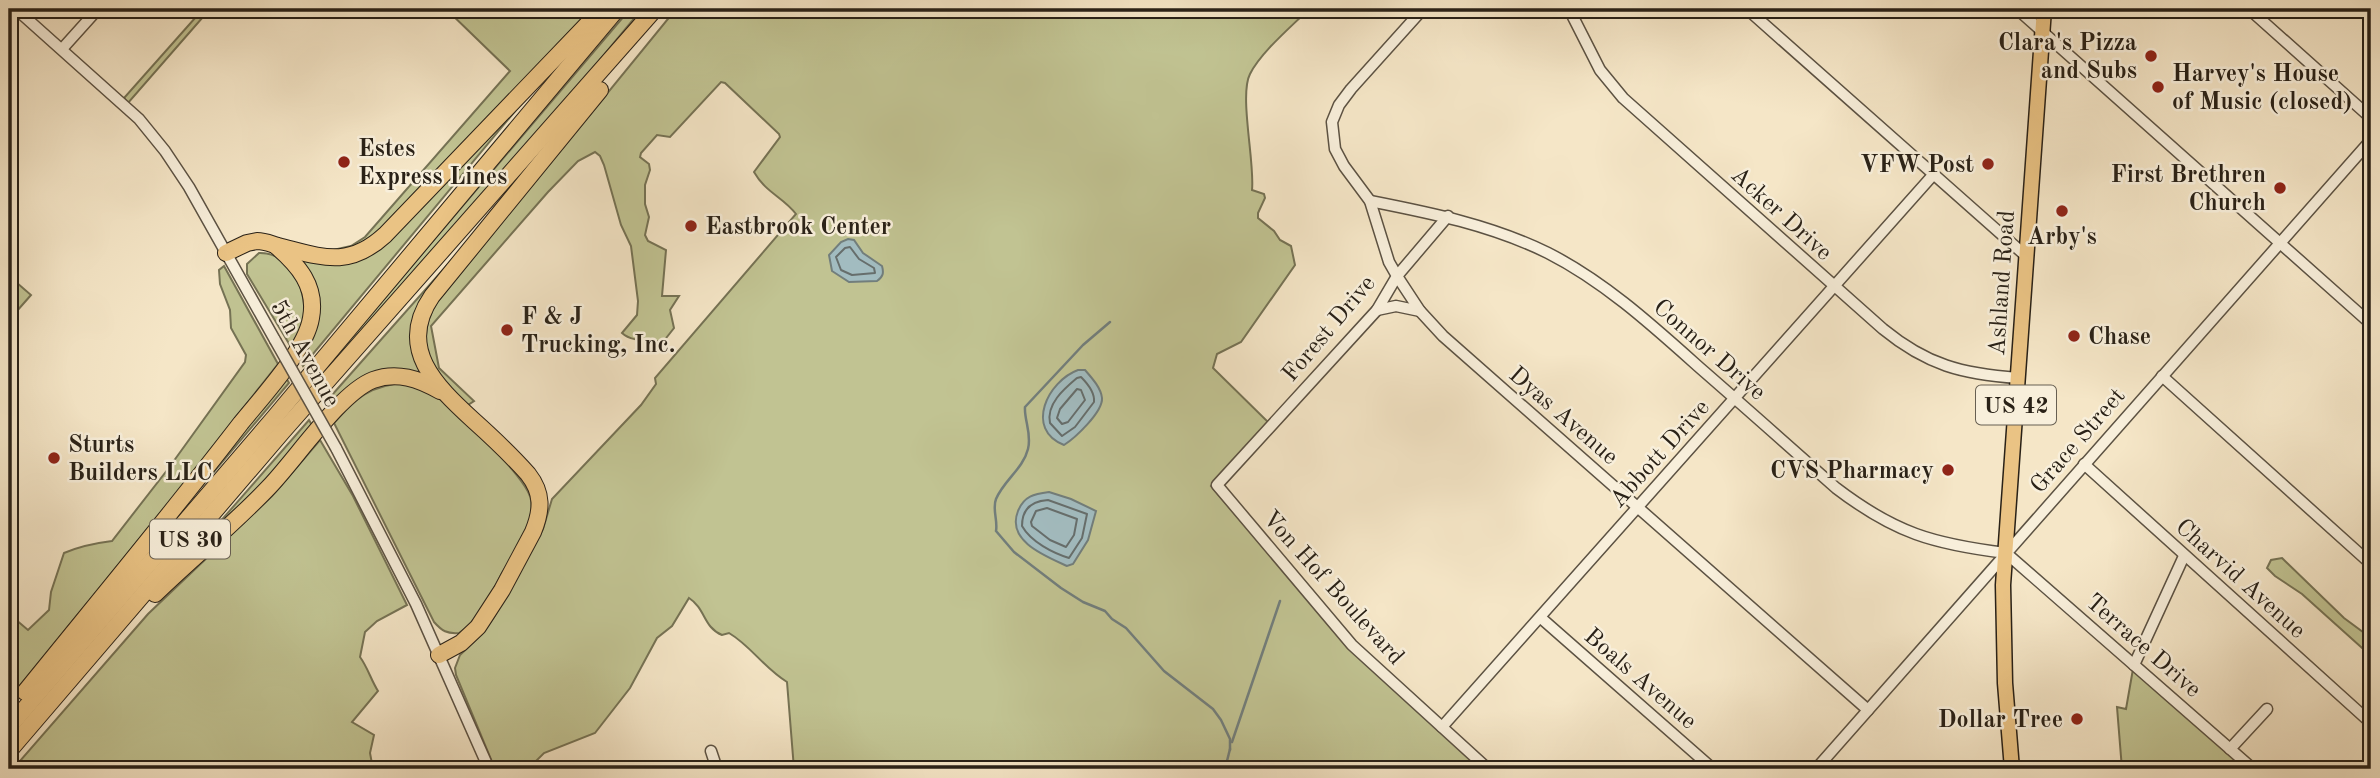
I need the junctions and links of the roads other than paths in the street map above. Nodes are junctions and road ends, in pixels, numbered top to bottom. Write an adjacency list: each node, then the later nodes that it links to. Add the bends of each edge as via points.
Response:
1 (16, 9): 14 (street, 5th Avenue)
2 (98, 9): 14 (street)
3 (602, 9): 21 (highway, via 368,249 335,259)
4 (617, 9): 46 (highway, US 30)
5 (655, 9): 49 (highway, US 30)
6 (666, 9): 31 (highway, via 428,302 419,323 419,349 424,365)
7 (1423, 9): 18 (street, Forest Drive, via 1351,89 1332,122 1335,149)
8 (1569, 9): 25 (street, Acker Drive, via 1600,70 1623,98)
9 (1747, 9): 17 (street)
10 (2017, 9): 13 (street)
11 (2044, 9): 13 (main road, Ashland Road / US 42)
12 (2249, 9): 15 (street)
13 (2042, 31): 20 (street); 23 (main road, Ashland Road / US 42)
14 (62, 49): 22 (street, 5th Avenue, via 165,151)
15 (2371, 118)
16 (2371, 140): 20 (street, Grace Street)
17 (1933, 175): 23 (street); 25 (street, Abbott Drive)
18 (1370, 201): 19 (street, Connor Drive); 24 (street, Forest Drive)
19 (1448, 216): 24 (street); 32 (street, Connor Drive, via 1515,238 1580,270 1655,327)
20 (2280, 243): 28 (street); 29 (street, Grace Street)
21 (276, 246): 22 (highway, via 252,242); 44 (highway, via 300,268 310,292 311,318 301,344)
22 (226, 253): 40 (street, 5th Avenue, bridge, via 393,556)
23 (2026, 256): 30 (main road, Ashland Road / US 42)
24 (1397, 276): 26 (street, Forest Drive); 27 (street, Dyas Avenue)
25 (1834, 287): 30 (street, Acker Drive, via 1920,356 1963,372); 32 (street, Abbott Drive)
26 (1377, 310): 27 (street, via 1396,306); 34 (street, Forest Drive)
27 (1420, 311): 35 (street, Dyas Avenue)
28 (2371, 324)
29 (2162, 376): 33 (street, Grace Street); 38 (street)
30 (2018, 378): 36 (main road, Ashland Road / US 42)
31 (445, 394): 40 (highway, via 523,468 541,502 533,532 485,618 461,643); 49 (highway, via 399,377 374,380 354,392 271,485 159,591 34,732)
32 (1735, 399): 35 (street, Abbott Drive); 36 (street, Connor Drive, via 1836,488 1884,521 1932,540)
33 (2084, 464): 36 (street, Grace Street); 37 (street, Charvid Avenue)
34 (1217, 485): 47 (street, Von Hof Boulevard, via 1352,645)
35 (1637, 508): 39 (street, Abbott Drive); 43 (street, Dyas Avenue)
36 (2006, 553): 41 (street, Terrace Drive); 43 (street, Grace Street); 56 (main road, Ashland Road / US 42, via 2003,643)
37 (2184, 556): 41 (street); 45 (street, Charvid Avenue)
38 (2371, 564)
39 (1541, 618): 47 (street, Abbott Drive); 54 (street, Boals Avenue)
40 (439, 655): 51 (street, 5th Avenue)
41 (2134, 665): 48 (street, Terrace Drive)
42 (2267, 709): 48 (street)
43 (1868, 710): 55 (street, Grace Street)
44 (9, 713)
45 (2371, 723)
46 (9, 727)
47 (1442, 727): 53 (street, Von Hof Boulevard)
48 (2230, 749): 57 (street, Terrace Drive)
49 (9, 751)
50 (711, 751): 52 (street)
51 (489, 769)
52 (718, 769)
53 (1488, 769)
54 (1713, 769)
55 (1816, 769)
56 (2012, 769)
57 (2253, 769)

